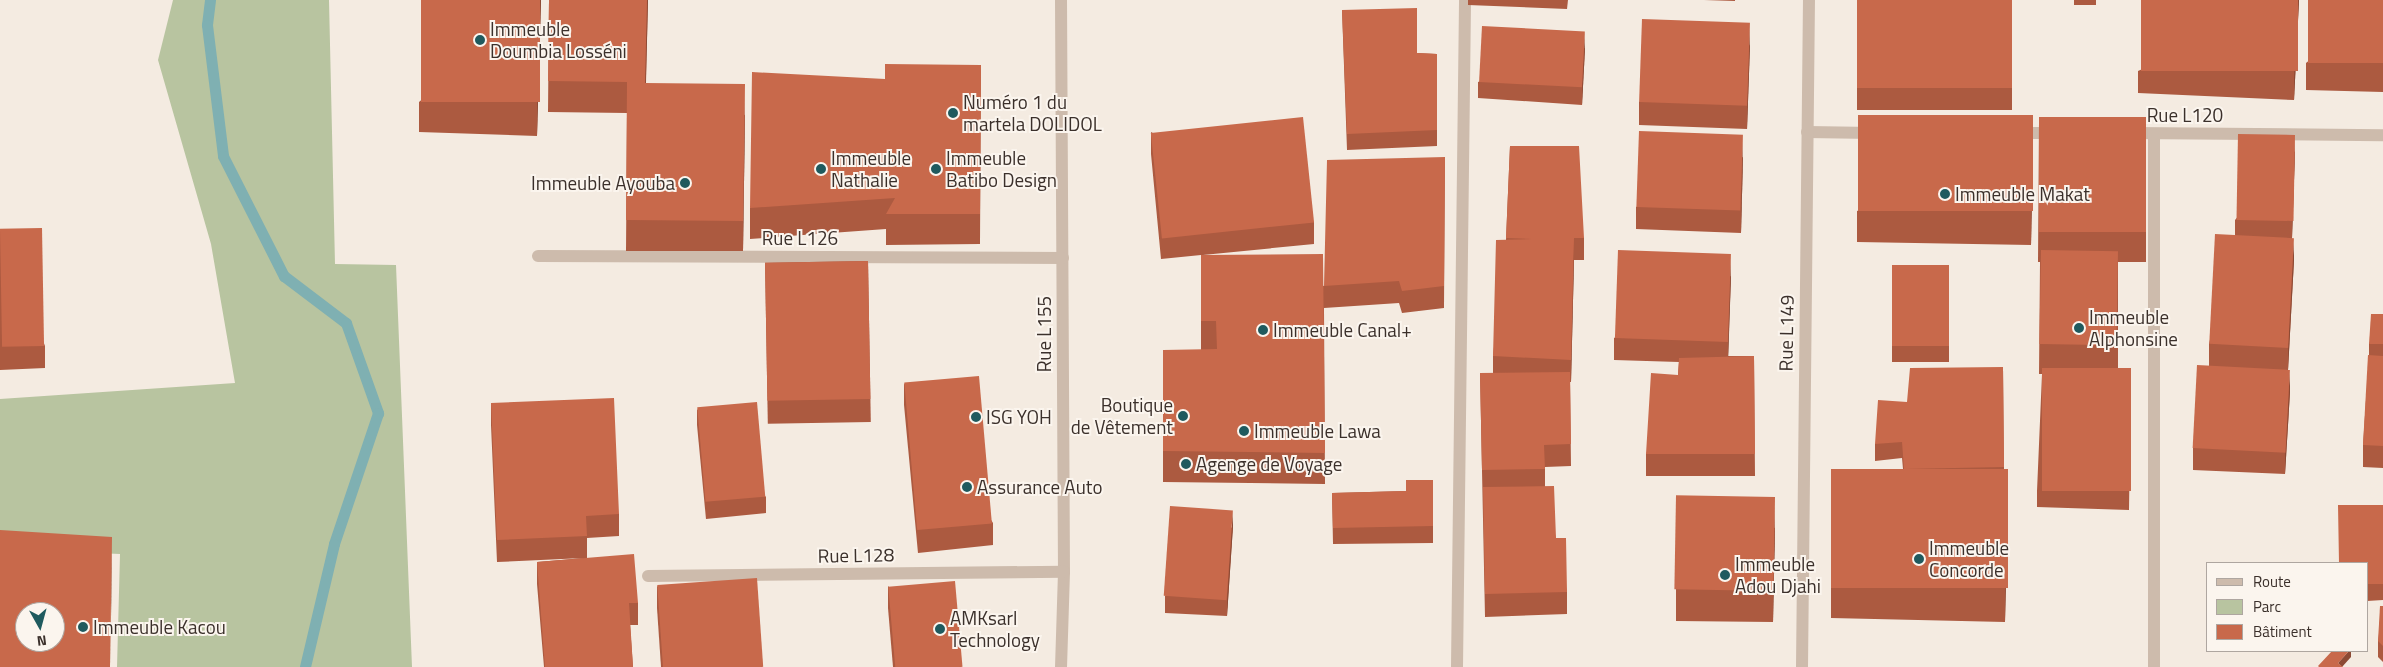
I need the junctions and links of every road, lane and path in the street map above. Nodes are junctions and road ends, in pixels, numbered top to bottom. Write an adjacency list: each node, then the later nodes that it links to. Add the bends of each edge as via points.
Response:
1 (1061, 0): 12 (street, Rue L155)
2 (1465, 0): 16 (street)
3 (1808, 0): 4 (street, Rue L149)
4 (1807, 132): 5 (street); 17 (street, Rue L149)
5 (1886, 133)
6 (2006, 133): 7 (street)
7 (2065, 133)
8 (2115, 133): 9 (street, Rue L120)
9 (2154, 134): 10 (street, Rue L120); 18 (street)
10 (2383, 135)
11 (538, 256): 12 (street, Rue L126)
12 (1062, 258): 13 (street, Rue L155)
13 (1064, 572): 14 (street, Rue L128); 15 (street, Rue L155)
14 (648, 576)
15 (1061, 667)
16 (1457, 667)
17 (1802, 667)
18 (2154, 667)

